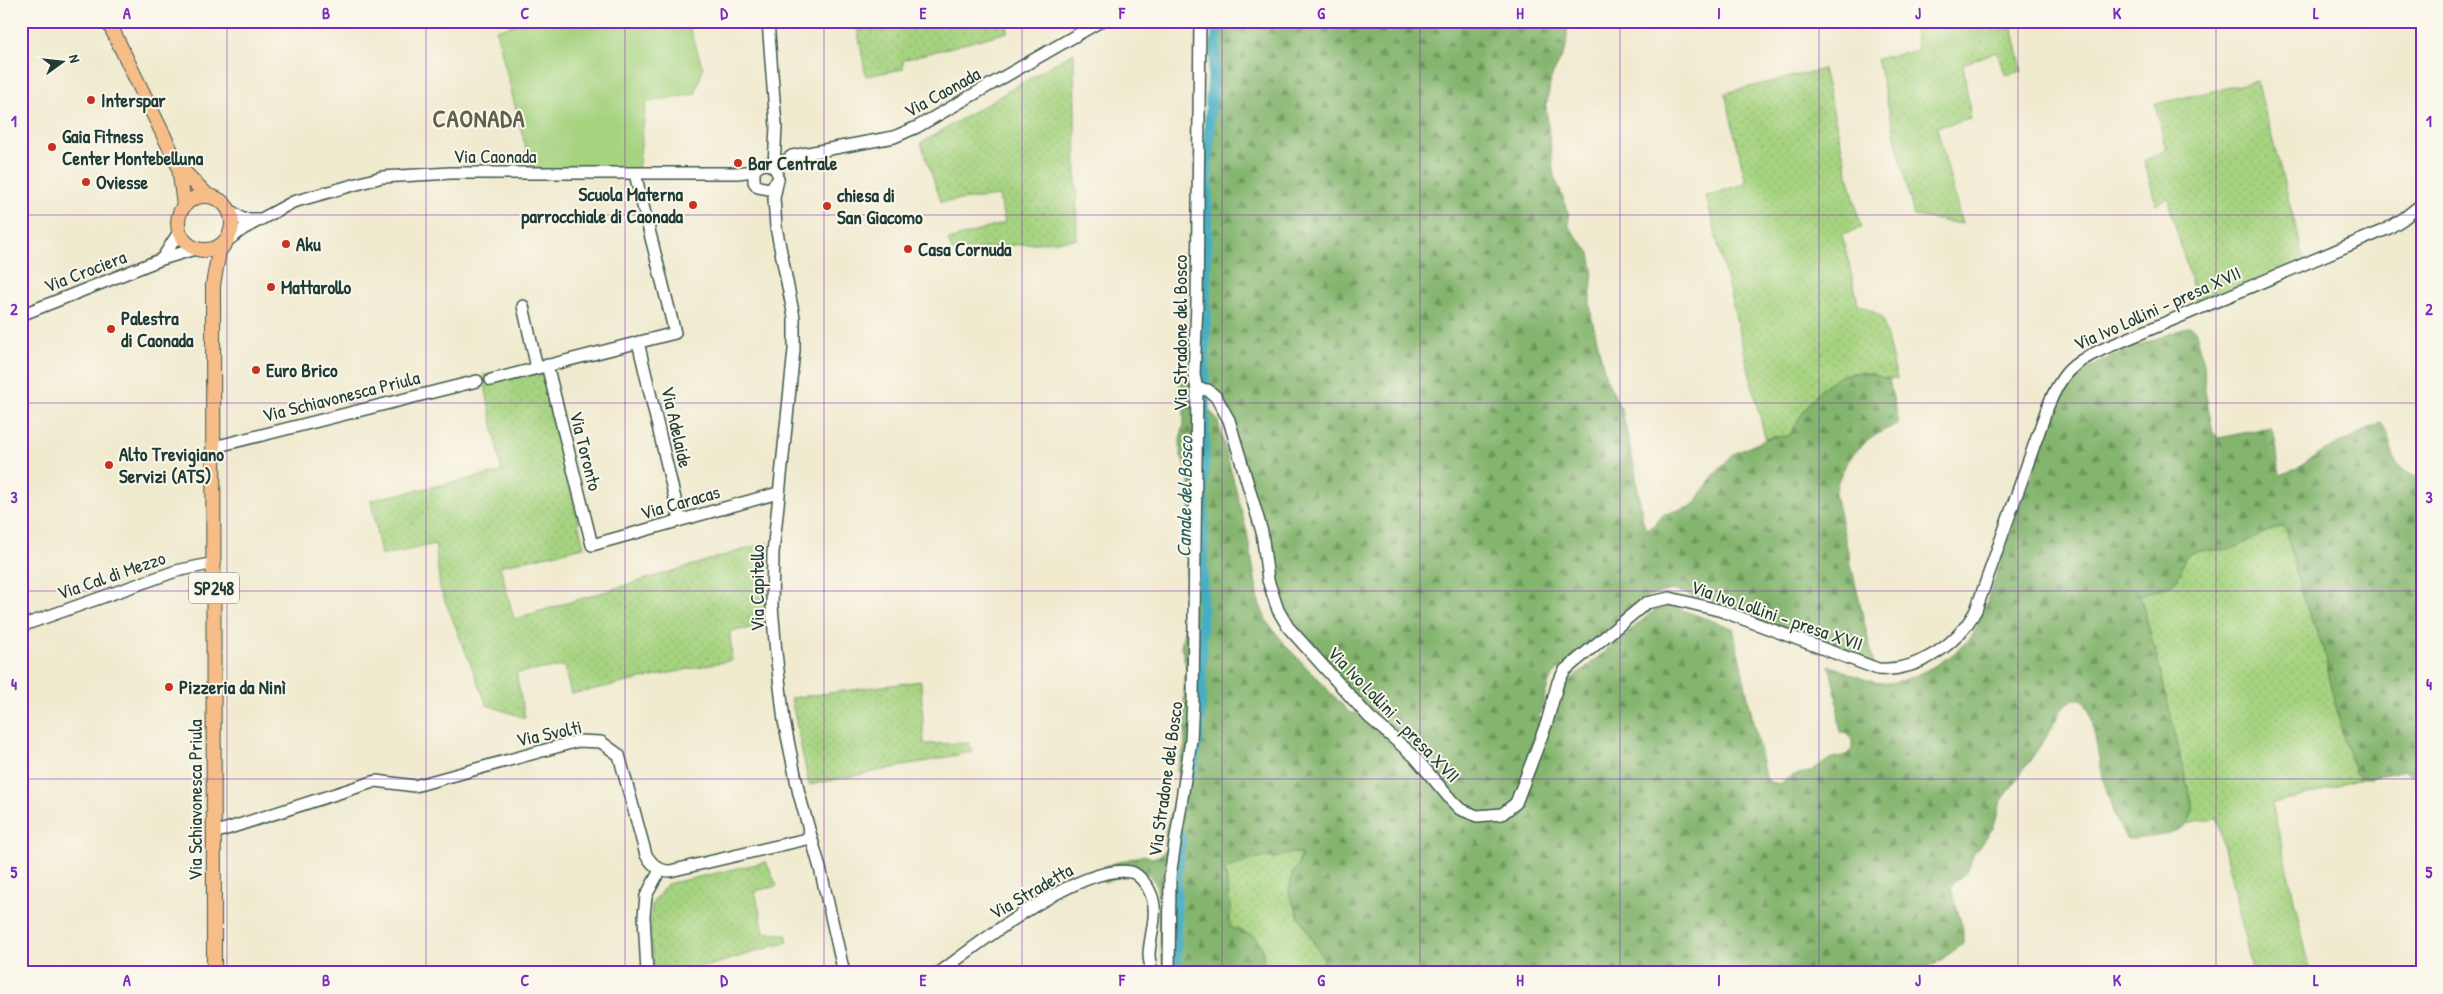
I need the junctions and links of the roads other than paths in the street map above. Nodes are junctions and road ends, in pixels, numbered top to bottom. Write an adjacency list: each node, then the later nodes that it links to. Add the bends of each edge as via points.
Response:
1 (108, 21): 6 (main road)
2 (112, 21): 6 (main road)
3 (768, 21): 7 (street, Via Capitello)
4 (1101, 21): 9 (street, Via Caonada, via 917,127 894,137 792,156)
5 (1200, 21): 30 (street, Via Stradone del Bosco, via 1194,375)
6 (118, 39): 8 (main road)
7 (775, 152): 9 (street, Via Capitello); 10 (street)
8 (179, 167): 13 (main road); 16 (main road)
9 (776, 172): 10 (street, Via Caonada, via 769,164); 12 (street, Via Caonada, via 776,185); 14 (street, Via Capitello)
10 (756, 173): 11 (street, Via Caonada); 12 (street)
11 (635, 174): 18 (street, Via Caonada, via 451,173 382,177 293,202); 26 (street, via 674,332)
12 (764, 190): 14 (street)
13 (208, 196): 16 (main road, via 192,199); 17 (main road, via 219,199)
14 (774, 198): 32 (street, Via Capitello, via 776,227 794,318 792,385)
15 (2422, 204): 30 (street, Via Ivo Lollini - presa XVII, via 2386,229 2100,350 2072,365 2059,382 2048,406 1976,610 1968,626 1947,646 1903,669 1878,669 1701,604 1670,598 1651,601 1565,670 1520,796 1510,809 1492,815 1477,816 1460,809 1414,756 1369,717 1288,627 1278,610 1268,580 1262,532 1229,420 1222,405)
16 (184, 206): 19 (main road, via 178,220)
17 (230, 210): 18 (street, via 242,219); 20 (main road, via 233,226)
18 (260, 219): 20 (street, Via Caonada)
19 (180, 232): 21 (main road, via 183,240); 22 (street)
20 (226, 241): 21 (main road, via 212,250); 23 (main road, Via Schiavonesca Priula / SP248, via 219,251)
21 (198, 250): 22 (street, Via Crociera); 23 (main road, Via Schiavonesca Priula / SP248)
22 (162, 259): 25 (street, Via Crociera)
23 (213, 285): 31 (main road, Via Schiavonesca Priula / SP248)
24 (523, 306): 27 (street, Via Toronto)
25 (21, 315)
26 (638, 342): 27 (street); 33 (street, Via Adelaide)
27 (542, 366): 28 (street); 34 (street, Via Toronto)
28 (491, 380)
29 (477, 382): 31 (street, Via Schiavonesca Priula)
30 (1202, 389): 45 (street, Via Stradone del Bosco, via 1194,698 1170,876)
31 (214, 447): 35 (main road, Via Schiavonesca Priula / SP248)
32 (778, 493): 33 (street, Via Caracas); 38 (street, Via Capitello, via 772,606 776,653 784,721)
33 (680, 520): 34 (street, Via Caracas)
34 (592, 545)
35 (214, 563): 36 (street, Via Cal di Mezzo, via 176,571); 37 (main road, Via Schiavonesca Priula / SP248)
36 (21, 626)
37 (214, 833): 39 (street, Via Svolti, via 376,781 415,786 578,741 601,742 619,755 646,855); 40 (main road, Via Schiavonesca Priula / SP248)
38 (812, 838): 39 (street, via 670,871); 42 (street, Via Capitello)
39 (660, 870): 41 (street, via 646,896)
40 (214, 973)
41 (647, 973)
42 (844, 973)
43 (939, 973): 44 (street, Via Stradetta, via 991,934 1053,895 1110,872 1132,872 1151,894 1154,909 1149,954)
44 (1152, 973)
45 (1169, 973)

